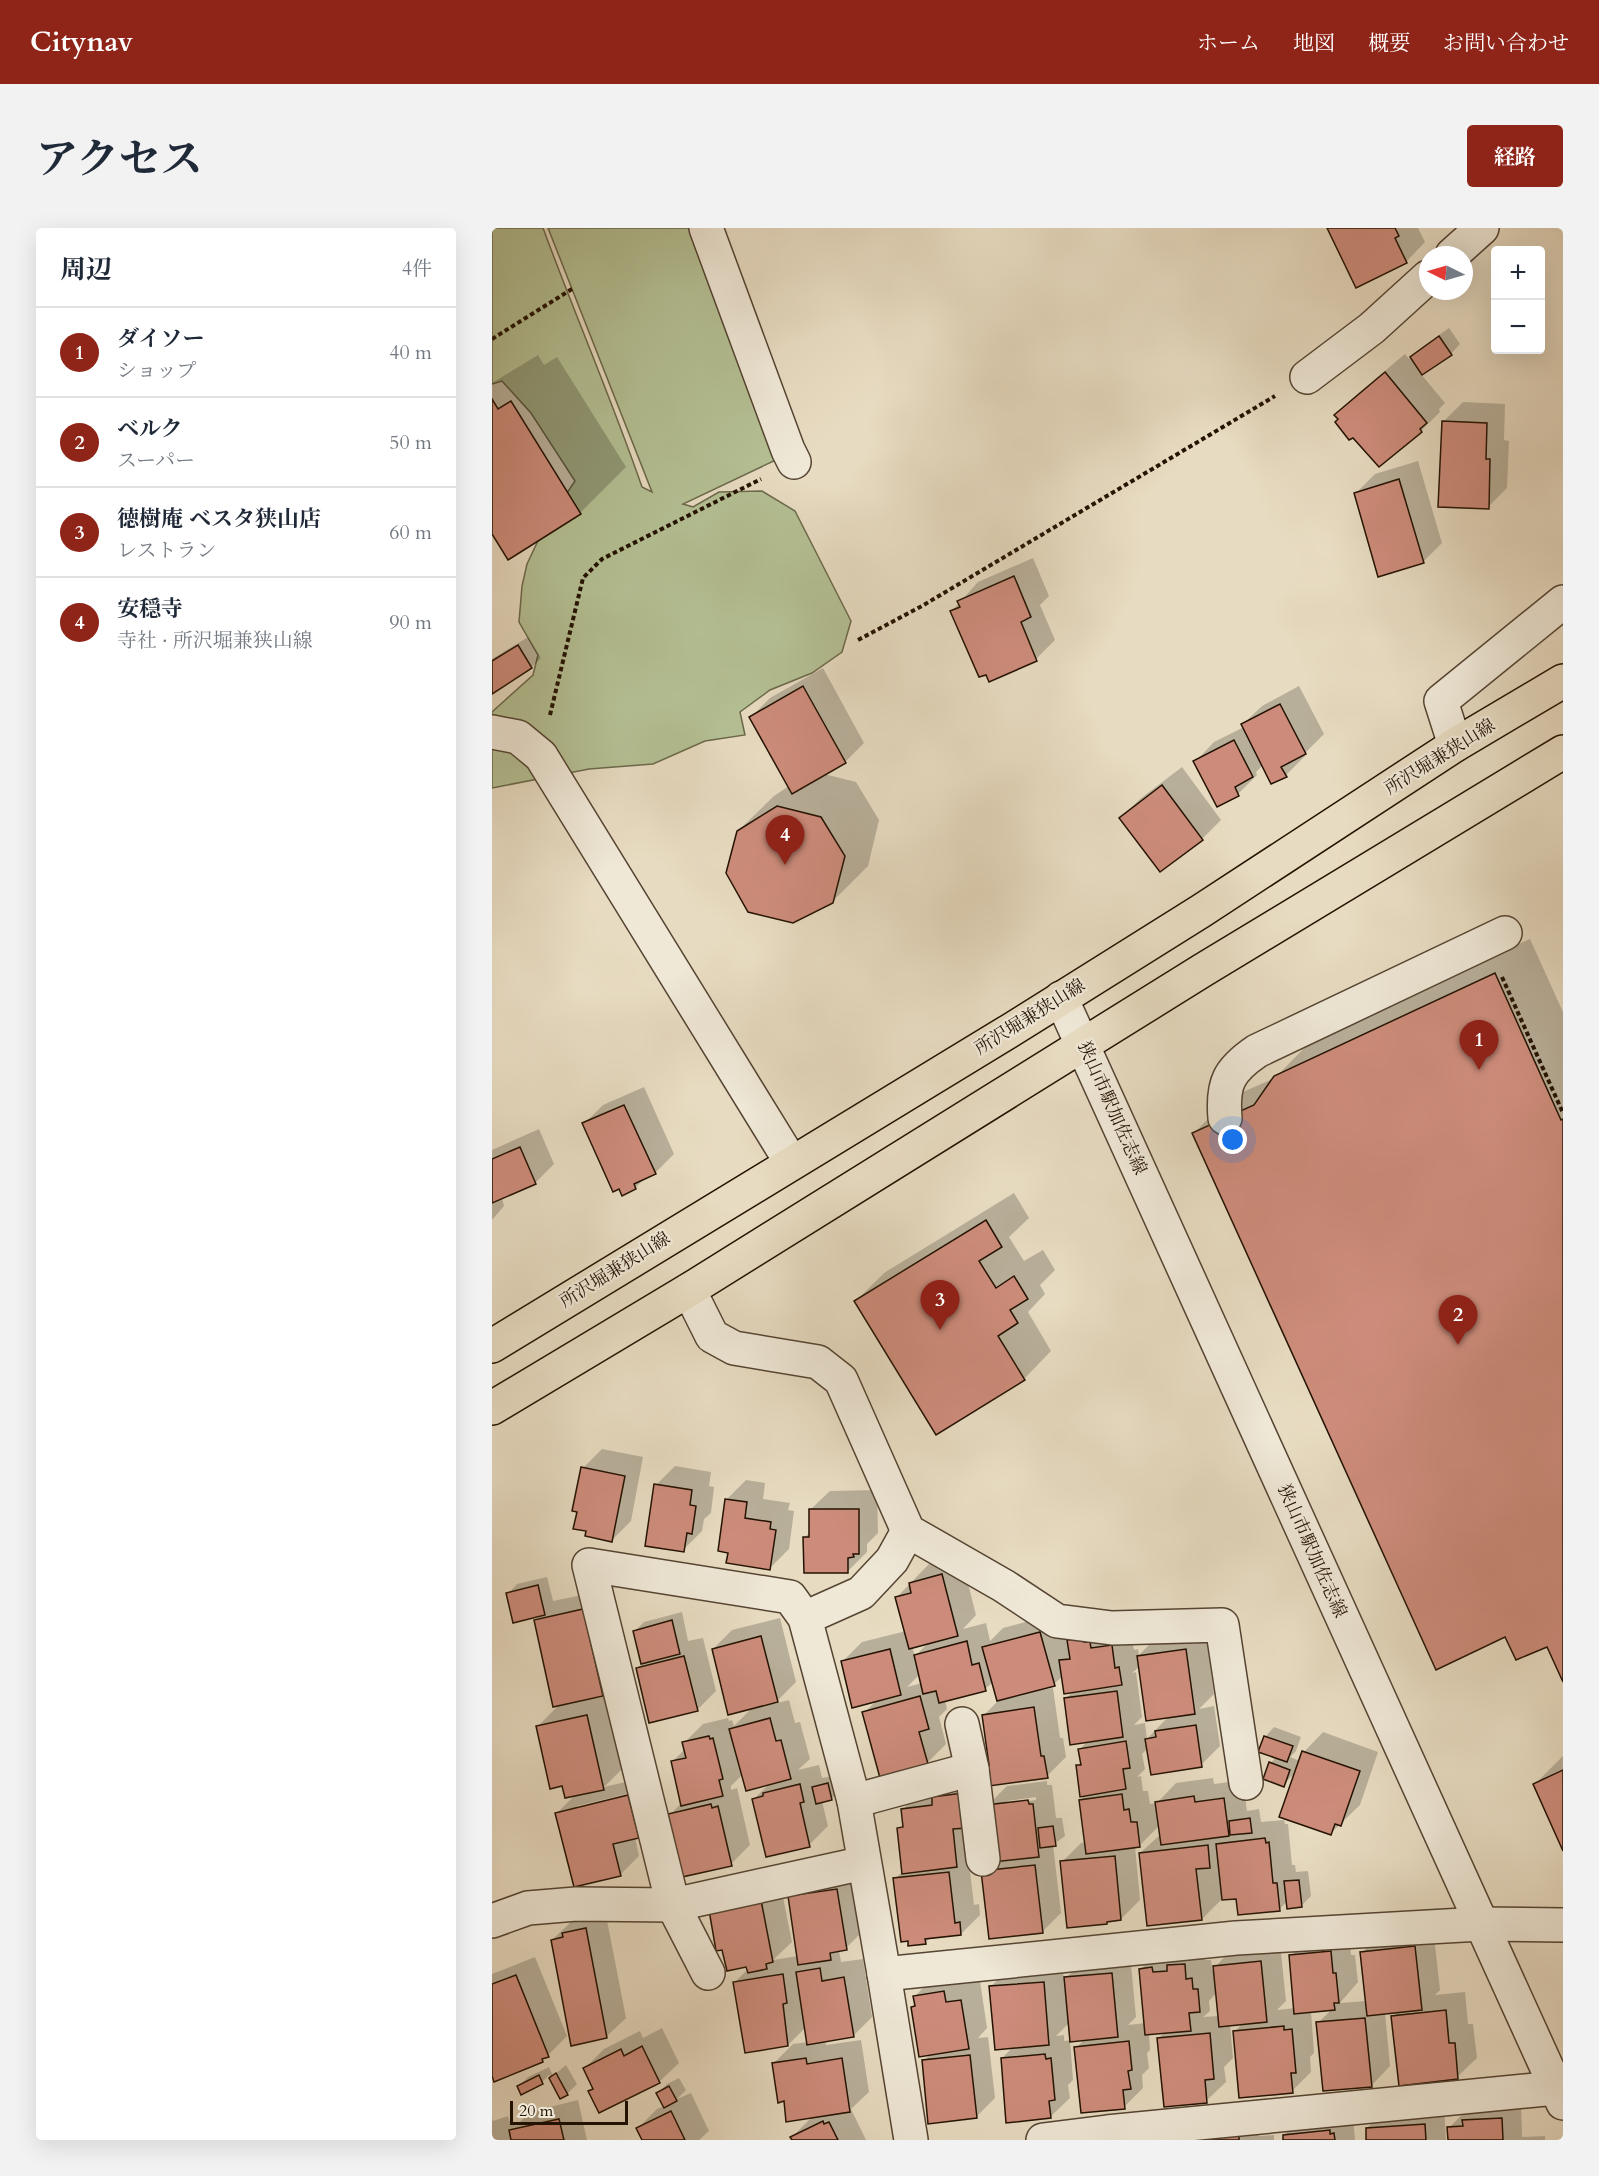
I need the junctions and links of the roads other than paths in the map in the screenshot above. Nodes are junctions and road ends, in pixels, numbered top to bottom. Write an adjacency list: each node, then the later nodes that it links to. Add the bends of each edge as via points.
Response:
1 (706, 228): 6 (street)
2 (1482, 228): 3 (street)
3 (1462, 246)
4 (1419, 285): 5 (street, via 1372,328)
5 (1307, 377)
6 (794, 462)
7 (1563, 602): 10 (street, via 1440,701)
8 (1563, 681): 10 (main road, 所沢堀兼狭山線)
9 (492, 732): 16 (street, via 518,737 541,756)
10 (1455, 745): 13 (main road, 所沢堀兼狭山線)
11 (1563, 752): 14 (main road)
12 (1505, 933): 15 (street, via 1257,1051 1238,1064 1227,1082)
13 (1061, 998): 14 (street, 狭山市駅加佐志線); 16 (main road, 所沢堀兼狭山線)
14 (1083, 1045): 17 (main road); 30 (street, 狭山市駅加佐志線)
15 (1226, 1118)
16 (791, 1162): 18 (main road, 所沢堀兼狭山線)
17 (689, 1290): 19 (main road); 20 (street, via 712,1336 734,1348 818,1362 841,1380)
18 (492, 1346)
19 (492, 1408)
20 (908, 1531): 21 (street, via 892,1560 861,1593); 24 (street, via 1057,1621 1112,1628 1222,1625)
21 (805, 1618): 25 (street); 28 (street, via 790,1597 589,1564)
22 (962, 1724): 23 (street)
23 (972, 1769): 25 (street); 26 (street)
24 (1246, 1782)
25 (854, 1801): 27 (street)
26 (983, 1860)
27 (864, 1863): 28 (street); 33 (street)
28 (673, 1905): 29 (street, via 576,1904 528,1908); 32 (street)
29 (492, 1922)
30 (1481, 1924): 31 (street); 33 (street, via 1236,1938); 34 (street, 狭山市駅加佐志線)
31 (1563, 1925)
32 (708, 1973)
33 (884, 1974): 35 (street)
34 (1560, 2096): 36 (street)
35 (911, 2140)
36 (1043, 2140)

